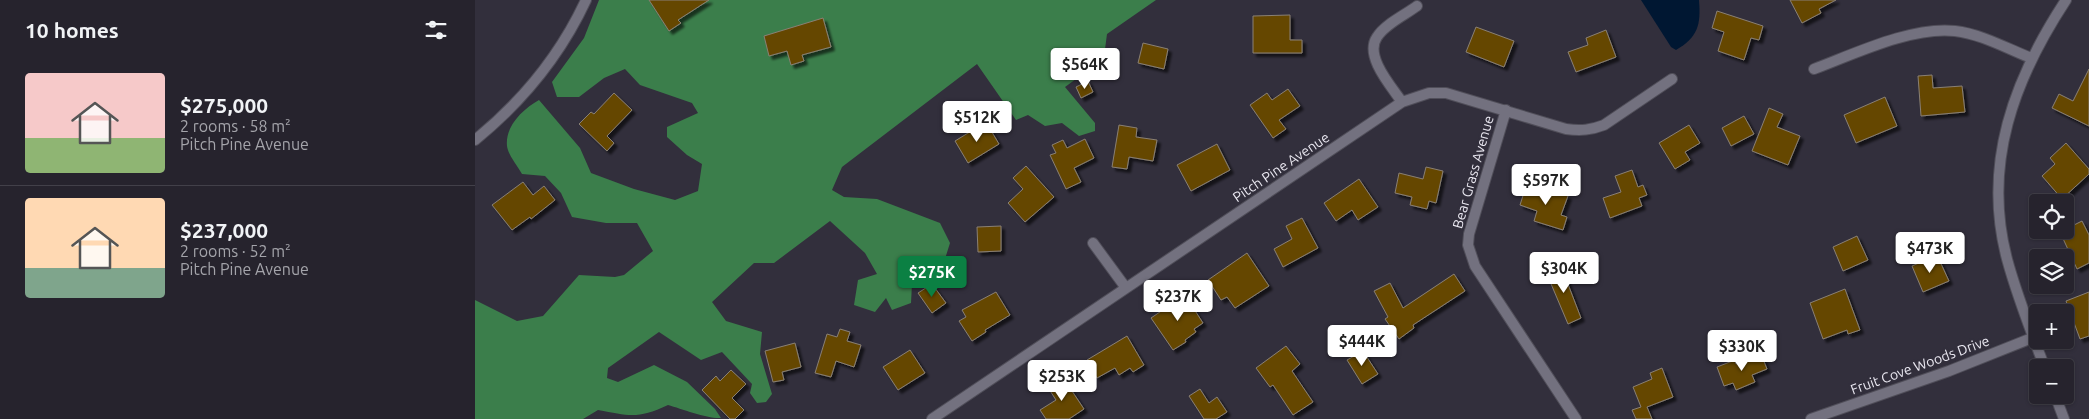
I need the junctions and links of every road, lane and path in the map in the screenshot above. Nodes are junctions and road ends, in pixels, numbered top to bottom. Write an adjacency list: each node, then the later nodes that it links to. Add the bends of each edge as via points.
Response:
1 (586, 0): 9 (street, via 547,68 512,108)
2 (2066, 0): 4 (street)
3 (1417, 6): 7 (street, via 1382,31 1374,44 1375,59)
4 (2031, 58): 5 (street, via 1972,34 1935,30 1907,35); 12 (street, via 2012,104 2003,141 1999,200 2007,259)
5 (1814, 69)
6 (1673, 80): 8 (street, Pitch Pine Avenue, via 1604,125 1592,129 1566,130)
7 (1402, 102): 8 (street, Pitch Pine Avenue, via 1429,93 1446,93); 11 (street, Pitch Pine Avenue)
8 (1506, 110): 16 (street, Bear Grass Avenue, via 1469,234 1470,256)
9 (475, 140)
10 (1093, 243): 11 (street)
11 (1126, 288): 15 (street, Pitch Pine Avenue)
12 (2029, 320)
13 (2029, 339): 17 (street, Fruit Cove Woods Drive)
14 (2058, 404): 18 (street)
15 (933, 419)
16 (1576, 419)
17 (1811, 419)
18 (2064, 419)

